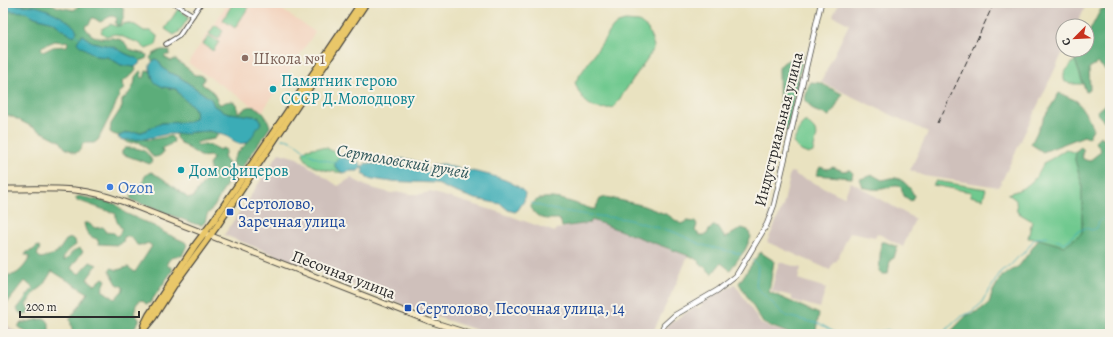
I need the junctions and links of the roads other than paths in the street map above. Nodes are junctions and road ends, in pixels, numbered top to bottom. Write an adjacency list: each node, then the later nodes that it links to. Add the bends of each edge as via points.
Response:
1 (174, 3): 6 (street)
2 (201, 3): 6 (street)
3 (361, 3): 9 (main road)
4 (366, 3): 9 (main road)
5 (821, 3): 12 (street, Индустриальная улица, via 776,198 767,224 736,276 718,290 675,315 664,325)
6 (193, 15): 7 (street, via 179,36)
7 (166, 44)
8 (3, 189): 9 (main road, Песочная улица, via 93,193 124,202)
9 (207, 234): 10 (main road, via 153,318); 11 (main road, Песочная улица, via 429,321)
10 (141, 332)
11 (470, 334)
12 (660, 334)

